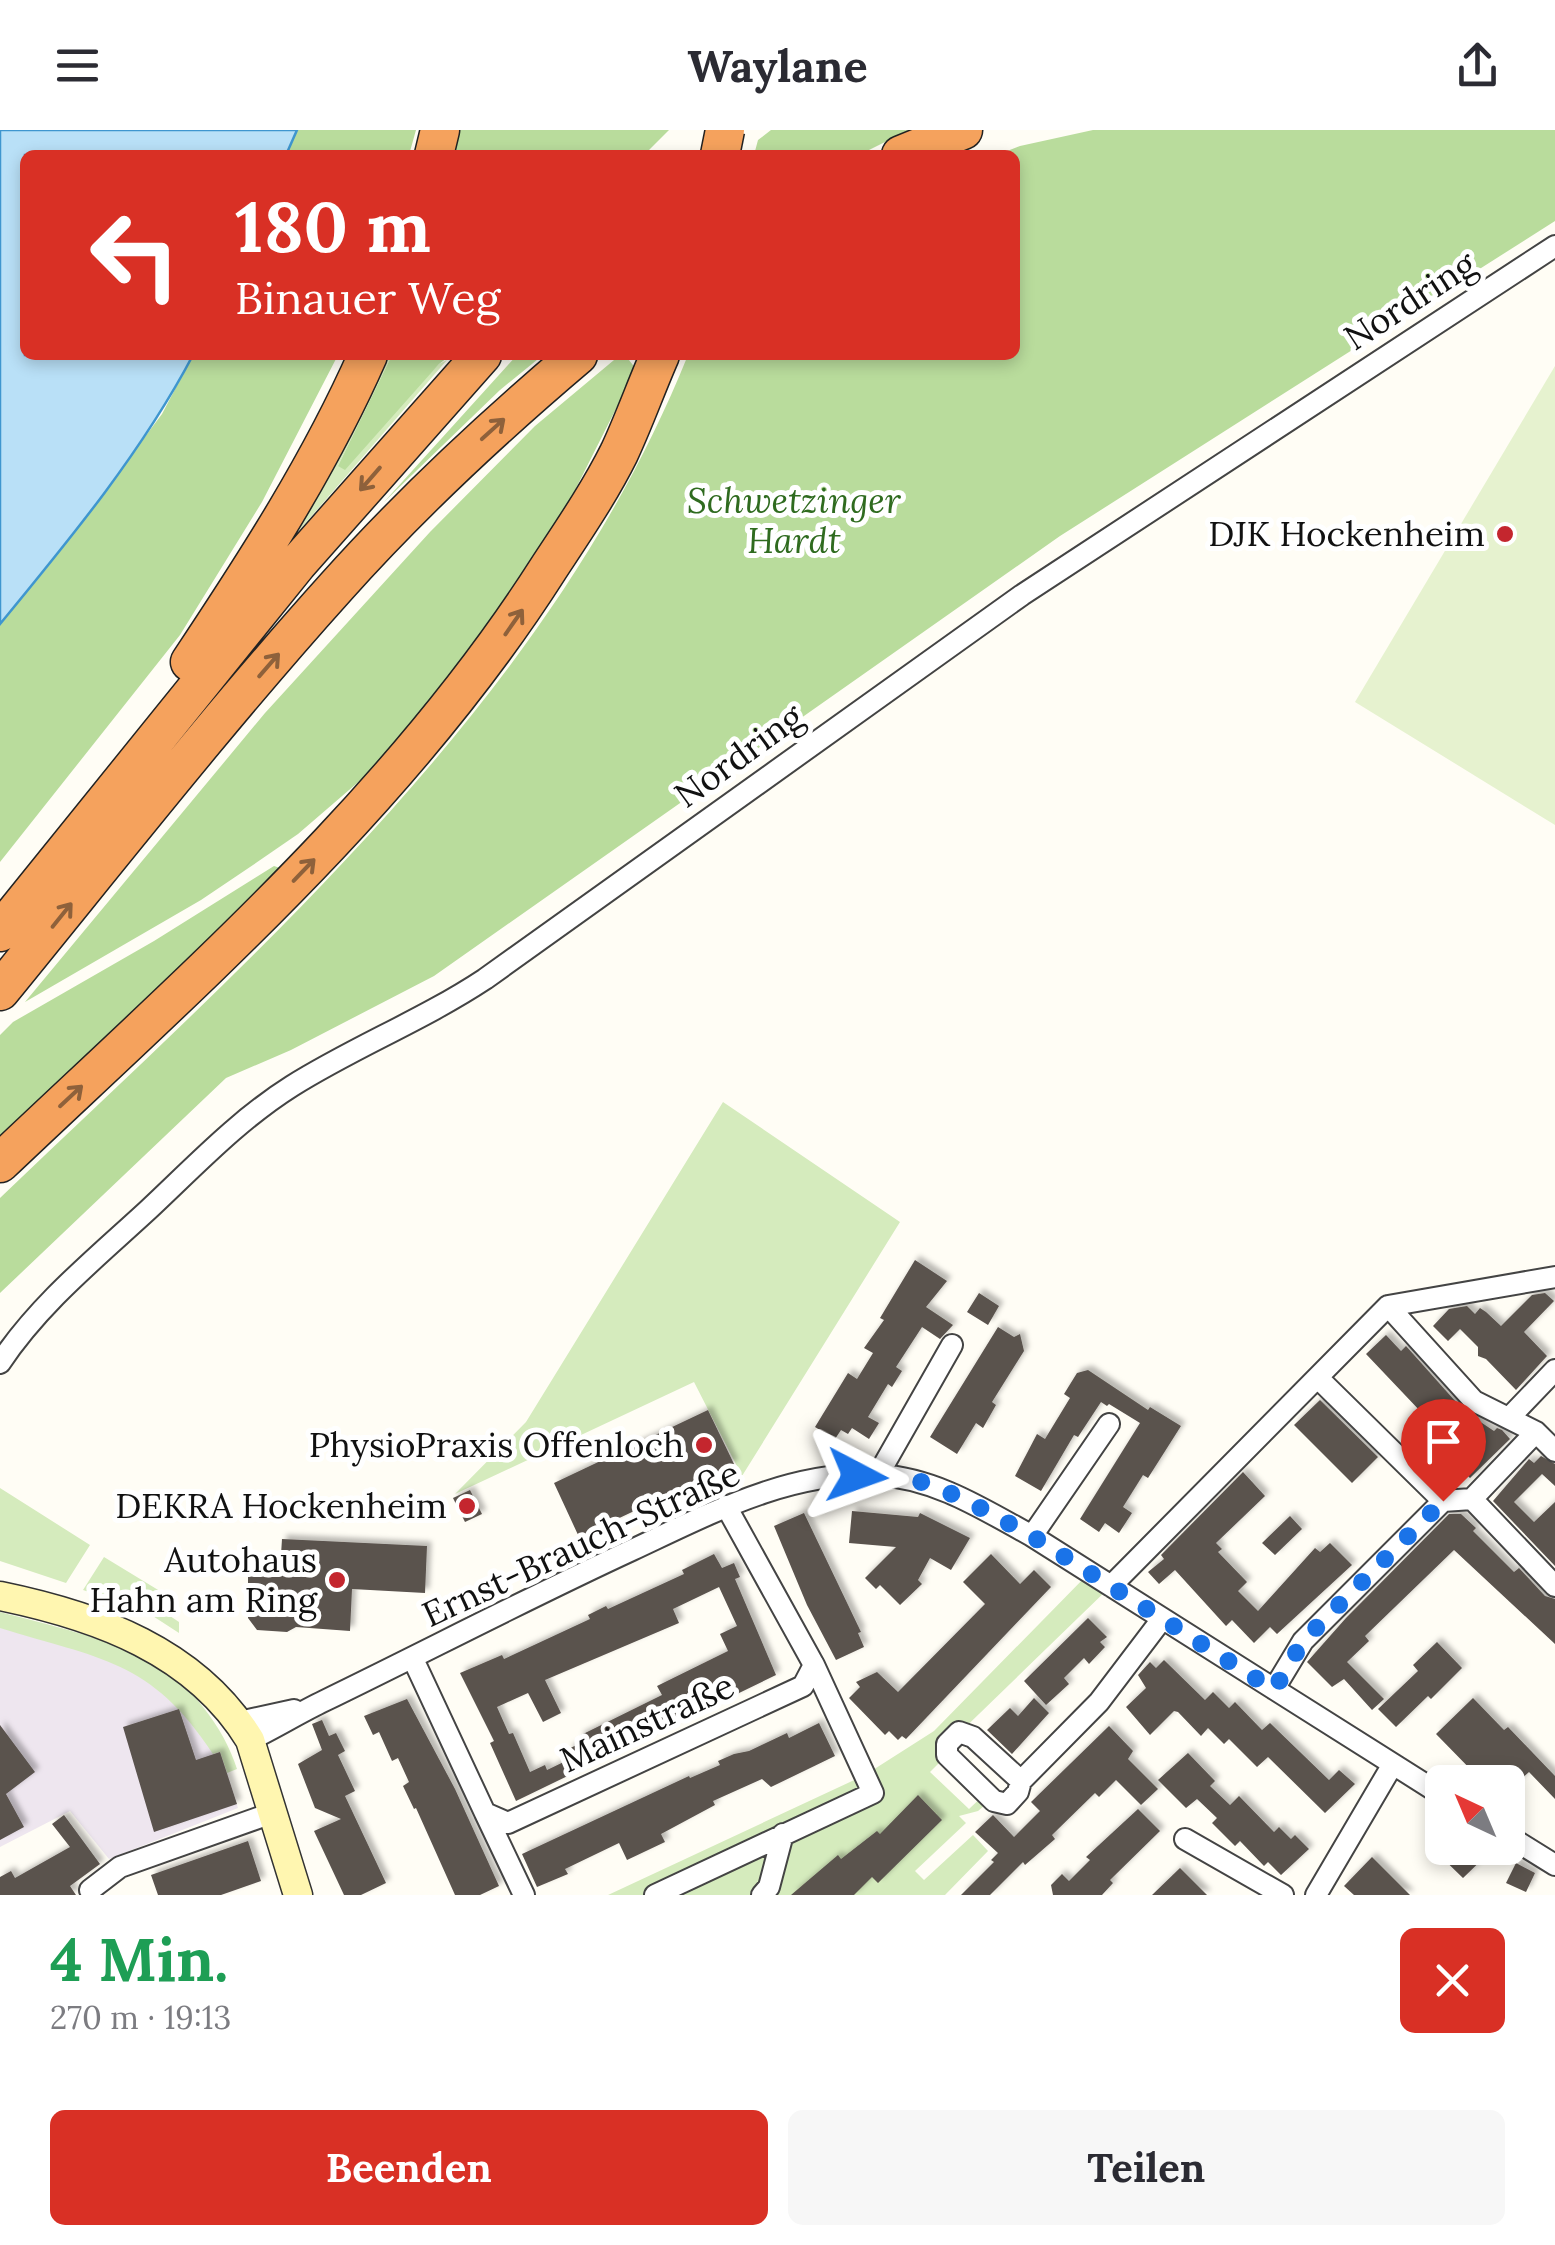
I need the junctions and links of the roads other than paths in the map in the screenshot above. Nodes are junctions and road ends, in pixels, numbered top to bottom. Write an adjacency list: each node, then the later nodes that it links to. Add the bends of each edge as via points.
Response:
1 (727, 130): 3 (highway)
2 (962, 130): 4 (highway)
3 (704, 150)
4 (913, 150)
5 (1555, 246): 17 (street, Nordring, via 1036,586 474,986 270,1101 76,1276)
6 (366, 360): 10 (highway, via 285,516 162,705)
7 (478, 360): 10 (highway, one-way to 10, via 297,564)
8 (572, 360): 12 (highway, one-way to 8, via 337,586 482,438)
9 (658, 360): 13 (highway, one-way to 9, via 251,924 424,740 514,624 594,499)
10 (114, 794): 11 (highway)
11 (0, 932)
12 (0, 990)
13 (0, 1163)
14 (1555, 1277): 15 (street)
15 (1388, 1306): 19 (street); 20 (street, via 1474,1402)
16 (952, 1345): 24 (street)
17 (0, 1363)
18 (1555, 1370): 20 (street)
19 (1319, 1379): 26 (street); 29 (street)
20 (1510, 1416): 22 (street)
21 (1108, 1424): 28 (street)
22 (1536, 1432): 23 (street); 25 (street)
23 (1555, 1450)
24 (878, 1475): 27 (street, Ernst-Brauch-Straße, via 795,1484); 28 (street, Ernst-Brauch-Straße, via 922,1482)
25 (1472, 1499): 26 (street); 30 (street)
26 (1443, 1501): 35 (street, via 1303,1641)
27 (726, 1506): 33 (street, Ernst-Brauch-Straße); 34 (street)
28 (1032, 1536): 29 (street, Ernst-Brauch-Straße)
29 (1110, 1586): 32 (street, Ernst-Brauch-Straße)
30 (1555, 1586)
31 (3, 1596): 36 (main road, via 138,1639 176,1660)
32 (1162, 1619): 35 (street, Ernst-Brauch-Straße); 38 (street, via 1100,1702)
33 (413, 1659): 36 (street, Ernst-Brauch-Straße); 41 (street)
34 (814, 1665): 41 (street, Mainstraße, via 803,1686 508,1823); 42 (street, via 873,1793)
35 (1274, 1690): 37 (street, Ernst-Brauch-Straße)
36 (244, 1731): 40 (main road)
37 (1393, 1764): 39 (street, Ernst-Brauch-Straße); 52 (street)
38 (1021, 1781)
39 (1425, 1784)
40 (272, 1813): 46 (street, via 120,1867); 47 (main road)
41 (485, 1813): 48 (street)
42 (784, 1834): 49 (street); 50 (street)
43 (1185, 1839): 51 (street)
44 (1525, 1846): 45 (street)
45 (1555, 1865)
46 (90, 1890)
47 (298, 1895)
48 (524, 1895)
49 (655, 1895)
50 (762, 1895)
51 (1283, 1895)
52 (1316, 1895)

